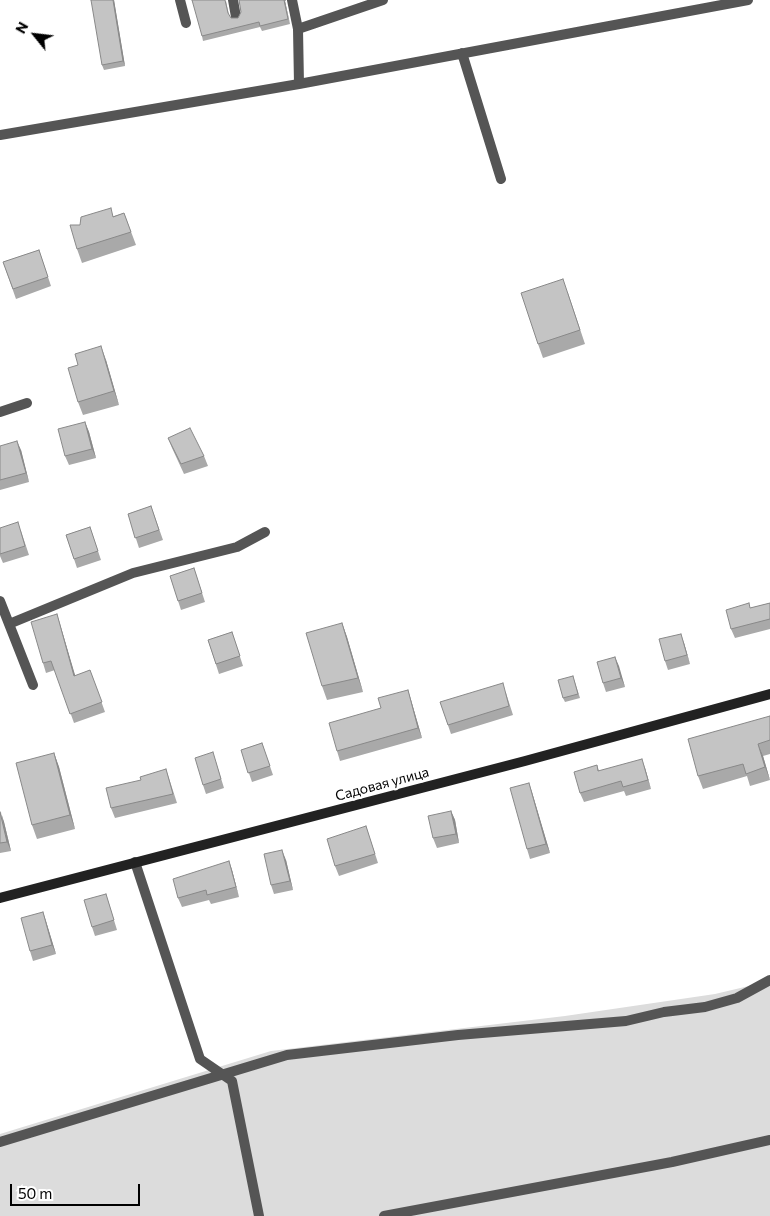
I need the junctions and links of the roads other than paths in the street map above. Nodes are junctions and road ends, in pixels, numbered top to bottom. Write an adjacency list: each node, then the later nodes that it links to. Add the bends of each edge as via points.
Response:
1 (180, 0): 7 (street)
2 (233, 0): 6 (street)
3 (292, 0): 8 (street)
4 (748, 0): 9 (street)
5 (378, 1): 8 (street)
6 (236, 17)
7 (186, 23)
8 (298, 29): 10 (street)
9 (462, 53): 10 (street); 12 (street)
10 (299, 84): 11 (street)
11 (0, 134)
12 (500, 179)
13 (27, 403): 14 (street)
14 (0, 412)
15 (265, 532): 17 (street, via 237,547 133,573)
16 (0, 602): 17 (street)
17 (9, 624): 18 (street)
18 (33, 685)
19 (770, 694): 20 (main road, Садовая улица)
20 (134, 862): 21 (main road, Садовая улица); 23 (street, via 200,1058)
21 (0, 898)
22 (770, 980): 23 (street, via 737,998 626,1021 458,1035 287,1056)
23 (222, 1074): 25 (street); 26 (street, via 232,1081)
24 (770, 1140): 27 (street, via 672,1162)
25 (0, 1142)
26 (259, 1216)
27 (384, 1216)

